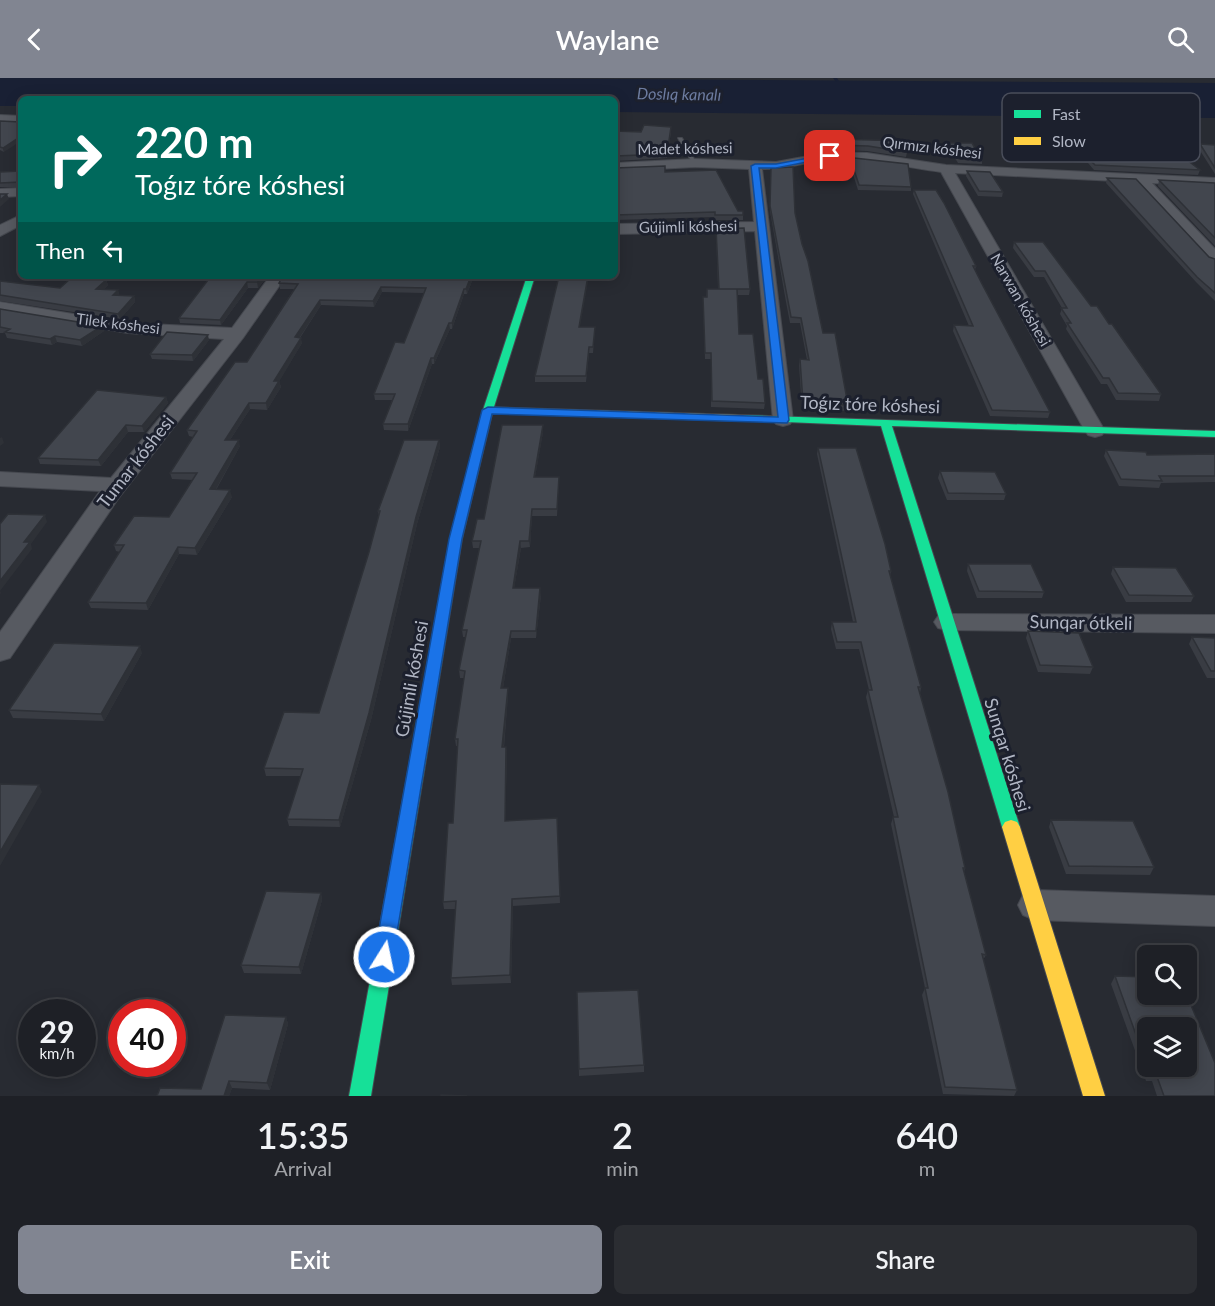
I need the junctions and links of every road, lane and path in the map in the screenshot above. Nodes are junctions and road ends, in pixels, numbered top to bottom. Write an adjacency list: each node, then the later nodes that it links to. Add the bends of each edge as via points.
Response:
1 (0, 119): 2 (street)
2 (18, 120)
3 (680, 139): 4 (lane)
4 (695, 163): 5 (street, Madet kóshesi); 6 (street, Madet kóshesi)
5 (755, 166): 7 (street, Qırmızı kóshesi, via 858,156); 13 (street)
6 (618, 167)
7 (946, 169): 8 (street, Qırmızı kóshesi); 24 (street, Narwan kóshesi)
8 (1141, 180): 9 (street, Qırmızı kóshesi); 16 (street)
9 (1215, 182)
10 (18, 192): 11 (street)
11 (0, 193)
12 (18, 221): 15 (street)
13 (760, 226): 14 (street, Gújimli kóshesi); 22 (street)
14 (618, 228)
15 (0, 231)
16 (1215, 258)
17 (276, 279): 20 (street, Tumar kóshesi)
18 (530, 279): 21 (street, Gújimli kóshesi)
19 (0, 307): 20 (street, Tilek kóshesi, via 128,327)
20 (237, 334): 27 (street, Tumar kóshesi)
21 (488, 410): 22 (street, Toǵız tóre kóshesi); 33 (street, Gújimli kóshesi, via 456,539)
22 (783, 420): 23 (street, Toǵız tóre kóshesi)
23 (886, 424): 24 (street, Toǵız tóre kóshesi); 28 (street, Sunqar kóshesi)
24 (1095, 431): 25 (street, Toǵız tóre kóshesi)
25 (1215, 434)
26 (0, 479): 27 (street)
27 (117, 485): 30 (street, Tumar kóshesi)
28 (947, 622): 29 (street, Sunqar ótkeli); 31 (street, Sunqar kóshesi)
29 (1215, 624)
30 (0, 652)
31 (1035, 905): 32 (street); 34 (street, Sunqar kóshesi)
32 (1215, 911)
33 (360, 1096)
34 (1094, 1096)

